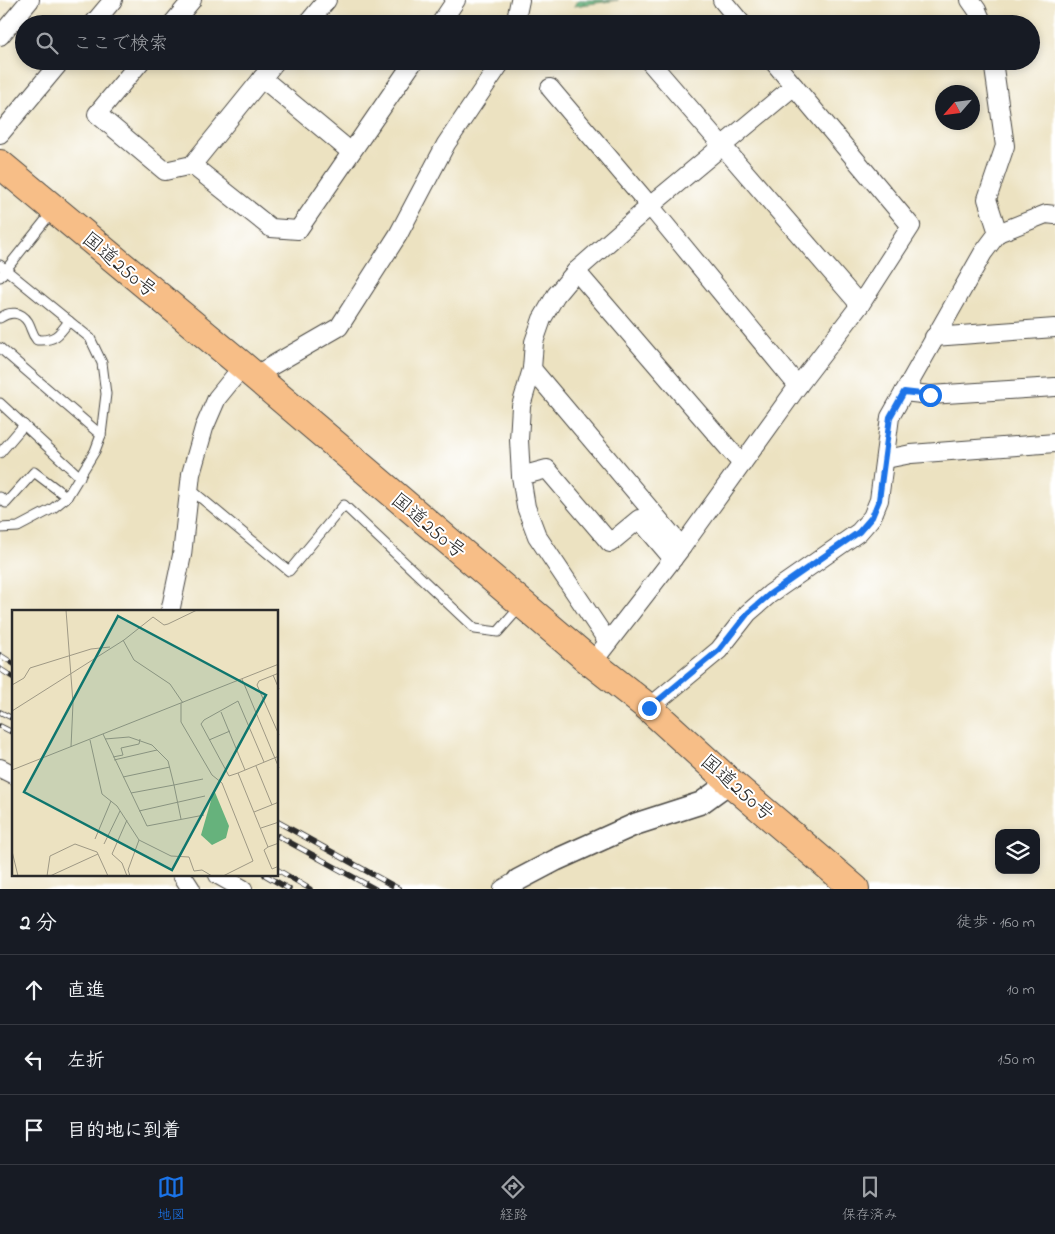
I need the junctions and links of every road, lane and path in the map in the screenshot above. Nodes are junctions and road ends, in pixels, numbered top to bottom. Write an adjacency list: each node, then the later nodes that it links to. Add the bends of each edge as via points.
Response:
1 (30, 0): 9 (street)
2 (112, 0): 10 (street)
3 (192, 0): 11 (street)
4 (327, 0): 12 (street)
5 (456, 0): 13 (street)
6 (520, 0): 14 (street)
7 (722, 0): 15 (street)
8 (970, 0): 16 (street)
9 (18, 15)
10 (100, 15)
11 (180, 15)
12 (314, 15)
13 (446, 15)
14 (517, 15)
15 (734, 15)
16 (980, 15)
17 (15, 18): 18 (street)
18 (0, 36)
19 (53, 70): 30 (street)
20 (134, 70): 34 (street, via 97,114 165,171)
21 (269, 70): 27 (street)
22 (408, 70): 32 (street)
23 (496, 70): 49 (street, via 446,144 398,235 339,327)
24 (657, 70): 31 (street)
25 (781, 70): 28 (street)
26 (994, 70): 38 (street, via 1005,146 987,199)
27 (262, 78): 32 (street); 34 (street)
28 (794, 86): 31 (street); 42 (street, via 911,226)
29 (550, 88): 35 (street)
30 (0, 134)
31 (722, 146): 35 (street); 42 (street)
32 (351, 152): 34 (street, via 298,230 272,228)
33 (0, 164): 36 (highway, 国道250号)
34 (192, 165)
35 (650, 206): 40 (street); 50 (street)
36 (54, 209): 39 (lane); 49 (highway, 国道250号)
37 (1055, 216): 38 (street, via 1046,214)
38 (998, 233): 46 (street)
39 (4, 268): 41 (lane); 44 (lane)
40 (576, 271): 48 (street, via 556,294 542,319 534,342); 59 (street)
41 (0, 277)
42 (860, 305): 50 (street)
43 (0, 318): 44 (lane, via 8,312 16,313 28,322 37,340 47,341 58,336)
44 (69, 321): 55 (lane, via 90,338 102,363 106,394)
45 (1055, 328): 46 (street)
46 (934, 338): 52 (street)
47 (0, 348): 55 (lane)
48 (532, 369): 60 (street, via 522,406 519,440); 66 (street)
49 (248, 371): 62 (street, via 217,398 204,428); 67 (highway, 国道250号)
50 (798, 386): 59 (street)
51 (1055, 387): 52 (street, via 930,395)
52 (904, 392): 58 (street, via 890,417)
53 (0, 403): 54 (lane)
54 (24, 425): 57 (lane); 61 (lane)
55 (101, 435): 61 (lane)
56 (1055, 443): 58 (street, via 911,454)
57 (2, 447)
58 (886, 459): 71 (street, via 879,500 872,517 859,532 770,594 748,613 719,650)
59 (742, 464): 66 (street)
60 (521, 476): 66 (street, via 547,469 610,543 639,519); 69 (street, via 526,506 537,536)
61 (80, 477): 64 (lane)
62 (189, 488): 67 (lane, via 289,571 344,505 475,629 498,632); 68 (street, via 182,555)
63 (0, 497): 64 (lane, via 6,503 34,472)
64 (68, 497): 65 (lane, via 18,527)
65 (0, 528)
66 (678, 553): 69 (street)
67 (523, 604): 70 (highway, 国道250号)
68 (170, 610)
69 (608, 642): 70 (street)
70 (592, 663): 71 (highway, 国道250号)
71 (649, 708): 74 (highway, 国道250号)
72 (0, 768): 73 (street)
73 (12, 774)
74 (730, 782): 77 (street, via 701,803 636,824); 80 (highway, 国道250号)
75 (183, 876): 78 (street)
76 (220, 876): 79 (street)
77 (510, 884)
78 (191, 889)
79 (243, 889)
80 (855, 889)

